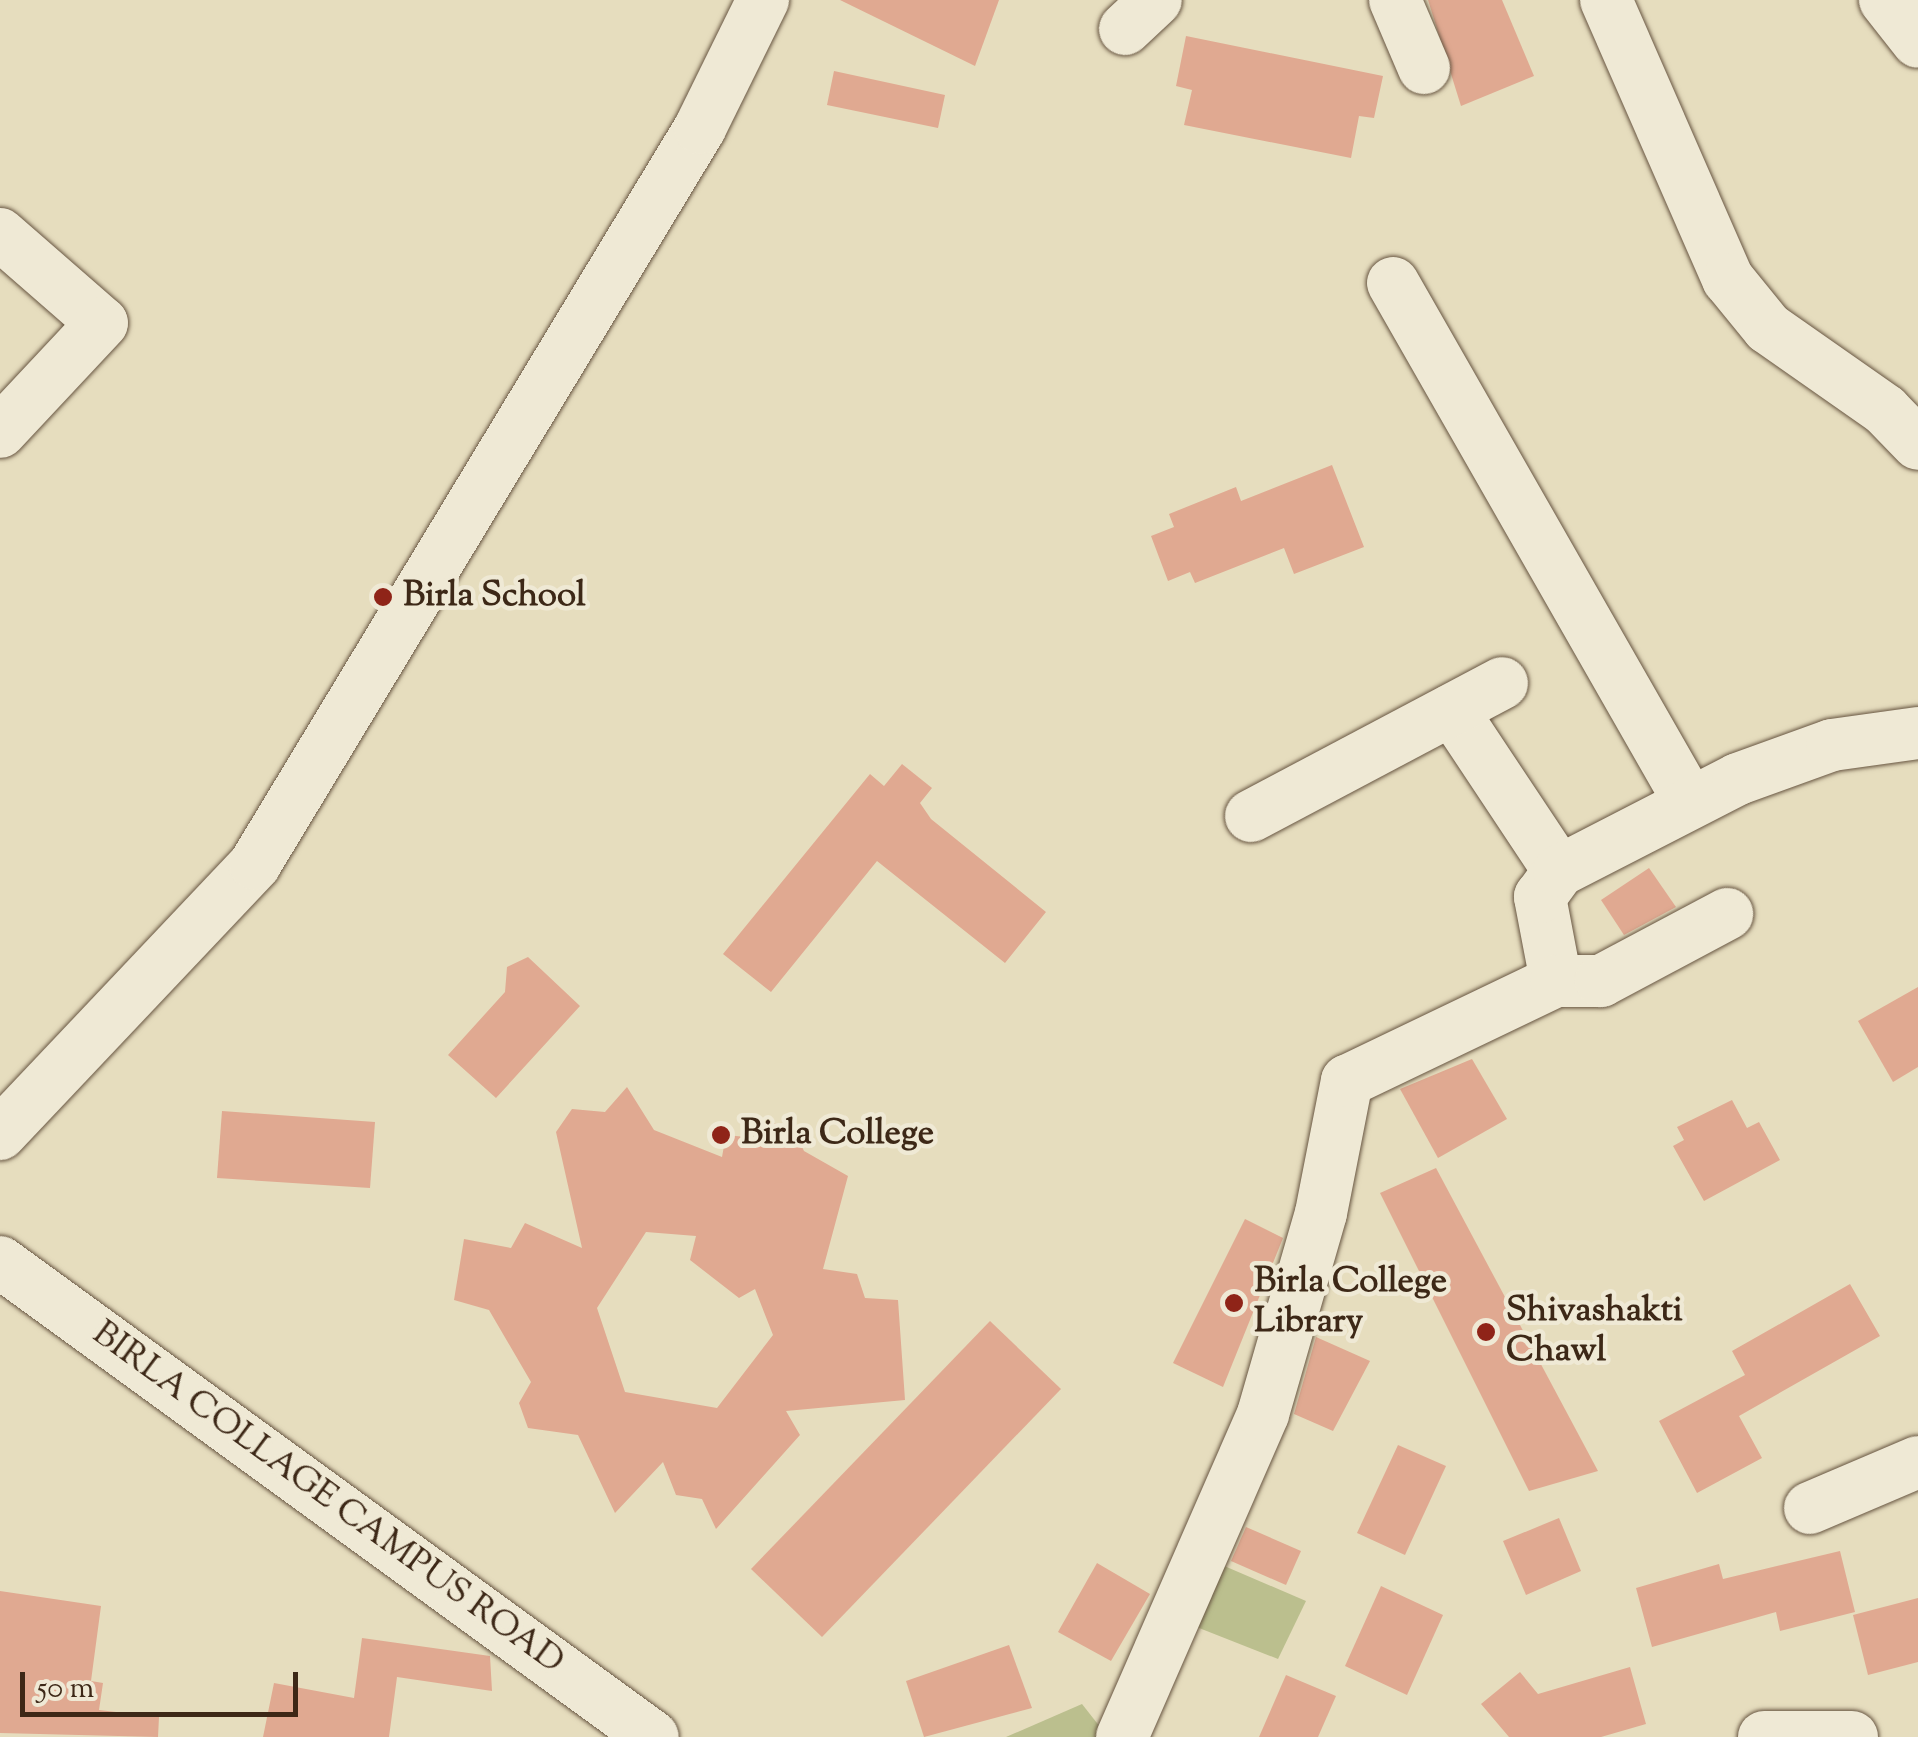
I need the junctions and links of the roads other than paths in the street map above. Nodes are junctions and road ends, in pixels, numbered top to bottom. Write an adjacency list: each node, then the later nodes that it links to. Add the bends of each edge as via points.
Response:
1 (761, 0): 19 (street, via 700,128 255,864)
2 (1395, 0): 6 (street)
3 (1606, 0): 10 (street, via 1728,279 1768,328 1885,410)
4 (1885, 0): 5 (street)
5 (1918, 42)
6 (1424, 68)
7 (0, 234): 9 (street, via 102,324)
8 (1393, 283): 14 (street)
9 (0, 432)
10 (1918, 444)
11 (1502, 683): 12 (street)
12 (1452, 710): 15 (street); 16 (street)
13 (1918, 733): 14 (street, via 1832,745)
14 (1689, 801): 16 (street)
15 (1251, 816)
16 (1559, 871): 18 (street, via 1540,897)
17 (1727, 914): 18 (street, via 1601,981)
18 (1556, 981): 24 (street, via 1347,1081 1321,1213 1263,1414)
19 (0, 1134)
20 (0, 1262): 23 (street, BIRLA COLLAGE CAMPUS ROAD)
21 (1918, 1462): 22 (street)
22 (1810, 1508)
23 (653, 1737)
24 (1122, 1737)
25 (1764, 1737): 26 (street)
26 (1852, 1737)

